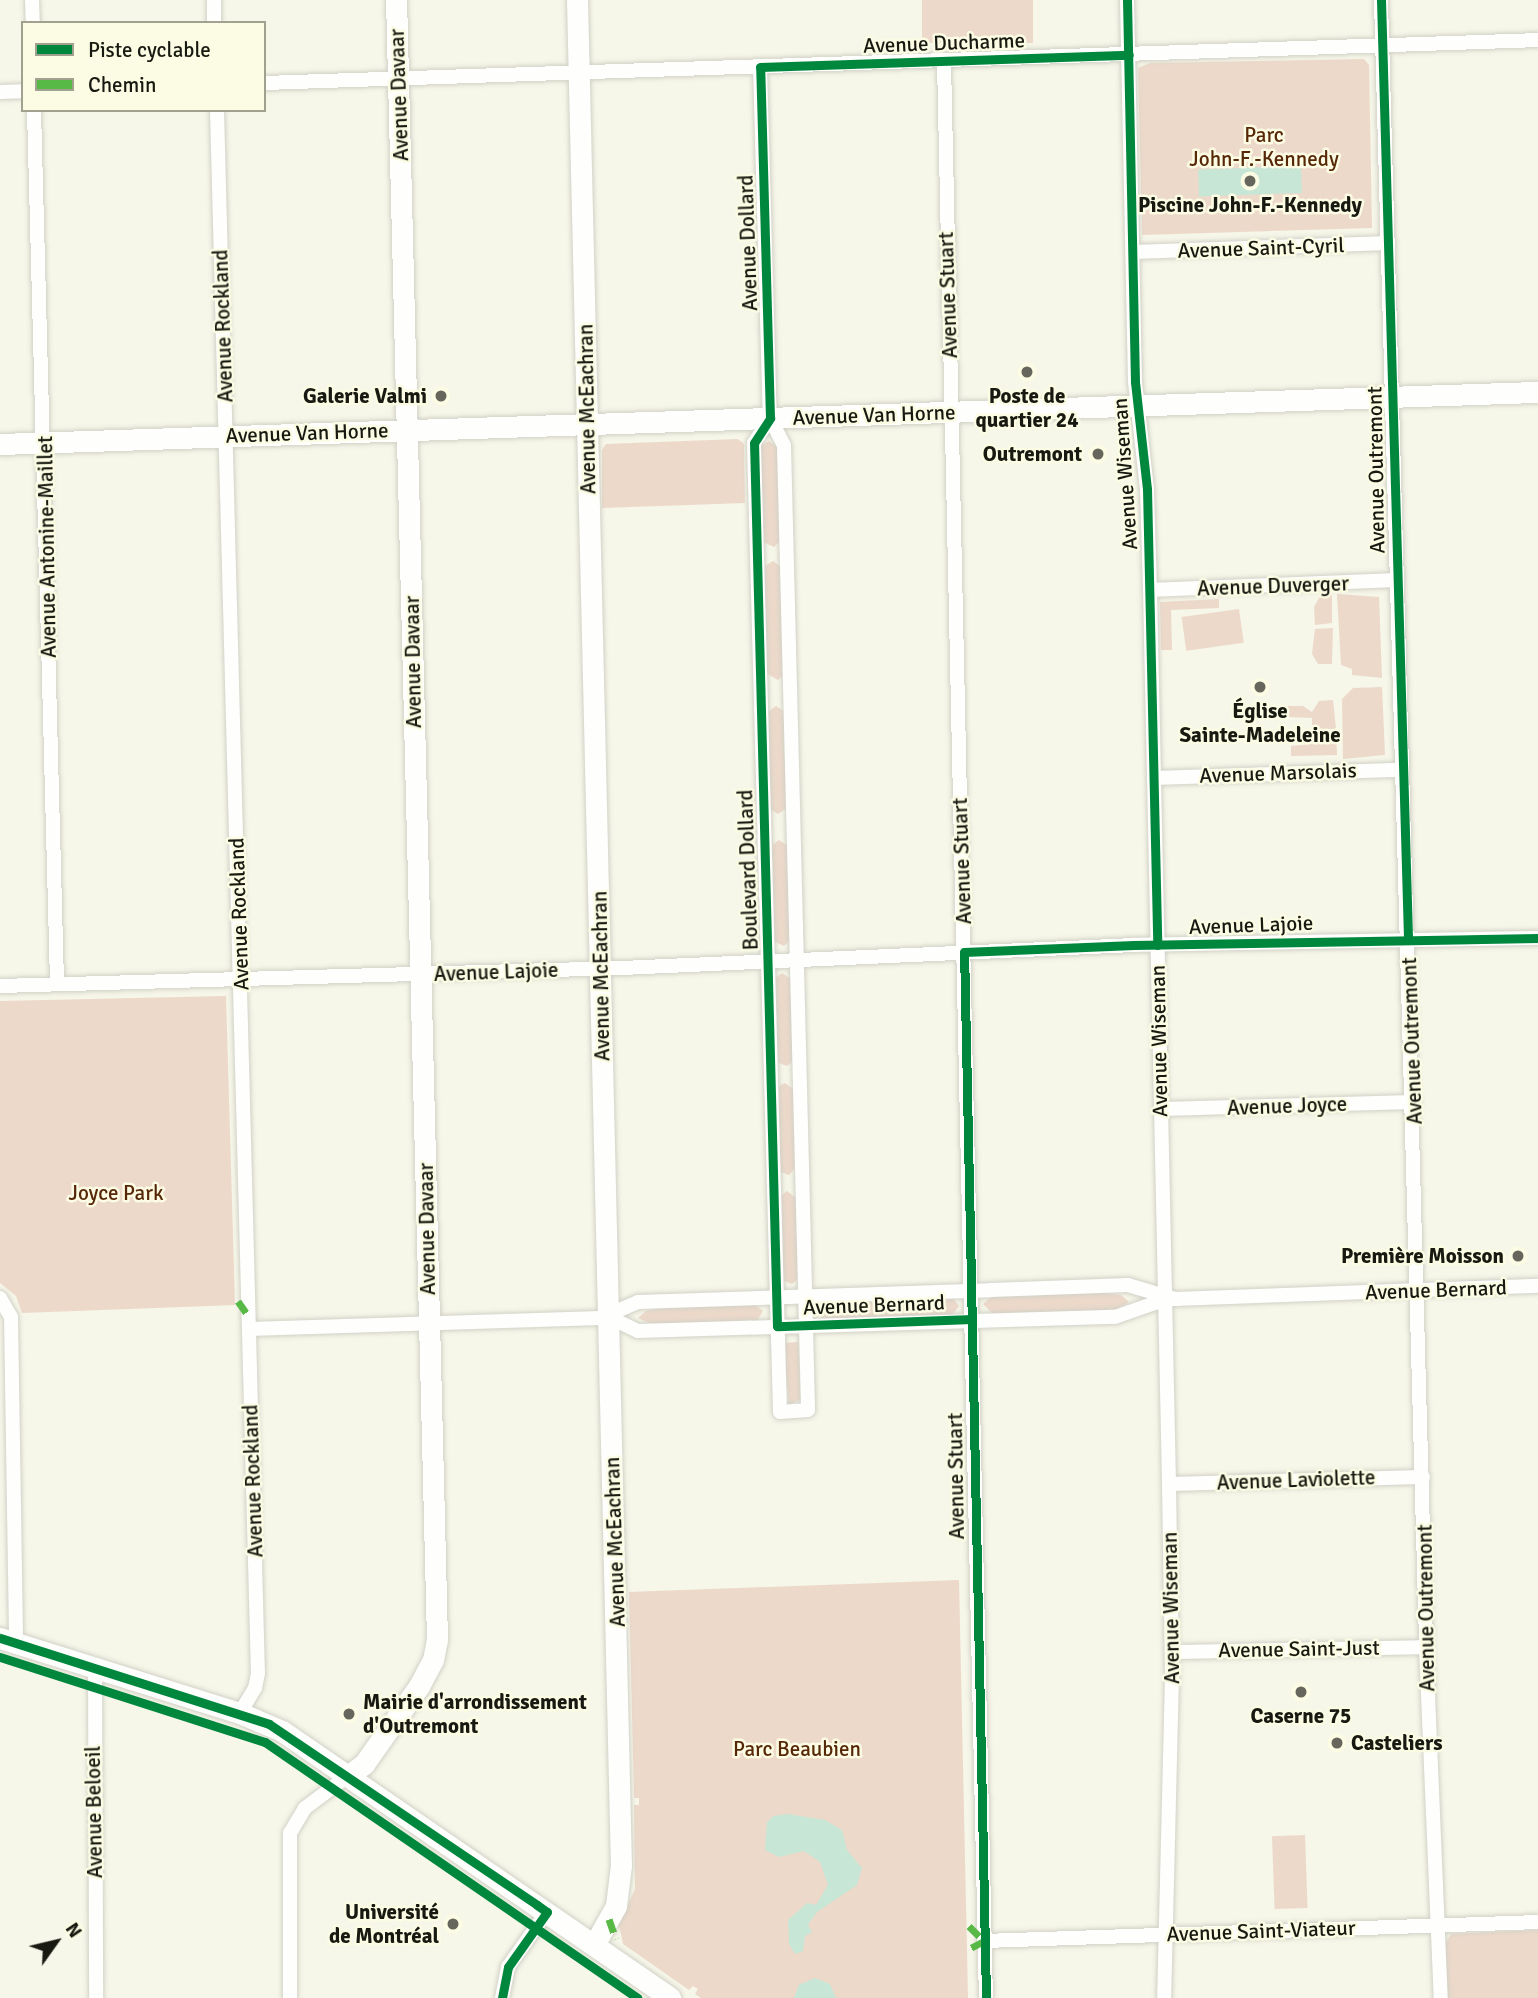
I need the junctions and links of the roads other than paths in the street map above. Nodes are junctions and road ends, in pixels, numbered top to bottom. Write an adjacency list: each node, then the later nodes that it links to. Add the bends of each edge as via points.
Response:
1 (32, 0): 7 (street)
2 (214, 0): 8 (street)
3 (396, 0): 15 (street, Avenue Davaar)
4 (577, 0): 14 (street, Avenue McEachran)
5 (1127, 0): 11 (street, Avenue Wiseman)
6 (1381, 0): 10 (street, Avenue Outremont)
7 (33, 21)
8 (214, 21)
9 (1538, 40): 10 (street, Avenue Ducharme)
10 (1382, 46): 11 (street, Avenue Ducharme); 21 (street, Avenue Outremont)
11 (1129, 55): 12 (street, Avenue Ducharme); 22 (street, Avenue Wiseman)
12 (944, 61): 13 (street, Avenue Ducharme); 26 (street, Avenue Stuart)
13 (760, 67): 14 (street, Avenue Ducharme); 27 (street, Avenue Dollard)
14 (579, 73): 15 (street, Avenue Ducharme); 28 (street, Avenue McEachran)
15 (399, 78): 16 (street, Avenue Ducharme); 29 (street, Avenue Davaar)
16 (266, 83)
17 (21, 91): 18 (street)
18 (0, 92)
19 (34, 112): 31 (street, Avenue Antonine-Maillet)
20 (217, 112): 30 (street, Avenue Rockland)
21 (1388, 243): 22 (street, Avenue Saint-Cyril); 24 (street, Avenue Outremont)
22 (1133, 252): 25 (street, Avenue Wiseman)
23 (1538, 392): 24 (street, Avenue Van Horne)
24 (1392, 397): 25 (street, Avenue Van Horne); 33 (street, Avenue Outremont)
25 (1138, 406): 26 (street, Avenue Van Horne); 34 (street, Avenue Wiseman, via 1147,489)
26 (951, 412): 27 (street, Avenue Van Horne); 40 (street, Avenue Stuart)
27 (771, 418): 28 (street, Avenue Van Horne); 41 (street, Boulevard Dollard, via 784,446); 42 (street, Boulevard Dollard, via 754,443)
28 (588, 425): 29 (street, Avenue Van Horne); 43 (street, Avenue McEachran)
29 (407, 430): 30 (street, Avenue Van Horne); 44 (street, Avenue Davaar)
30 (226, 436): 31 (street, Avenue Van Horne); 45 (street, Avenue Rockland)
31 (44, 442): 32 (street, Avenue Van Horne); 46 (street, Avenue Antonine-Maillet)
32 (0, 444)
33 (1396, 580): 34 (street, Avenue Duverger); 35 (street, Avenue Outremont)
34 (1150, 590): 36 (street, Avenue Wiseman)
35 (1401, 770): 36 (street, Avenue Marsolais); 38 (street, Avenue Outremont)
36 (1154, 778): 39 (street, Avenue Wiseman)
37 (1538, 938): 38 (street, Avenue Lajoie)
38 (1408, 939): 39 (street, Avenue Lajoie); 48 (street, Avenue Outremont)
39 (1157, 945): 40 (street, Avenue Lajoie); 49 (street, Avenue Wiseman)
40 (964, 953): 41 (street, Avenue Lajoie); 51 (street, Avenue Stuart)
41 (797, 960): 42 (street, Avenue Lajoie); 54 (street, Boulevard Dollard)
42 (768, 961): 43 (street, Avenue Lajoie); 53 (street, Boulevard Dollard)
43 (602, 969): 44 (street, Avenue Lajoie); 57 (street, Avenue McEachran)
44 (421, 975): 45 (street, Avenue Lajoie); 59 (street, Avenue Davaar)
45 (240, 980): 46 (street, Avenue Lajoie); 62 (street, Avenue Rockland)
46 (57, 983): 47 (street, Avenue Lajoie)
47 (0, 986)
48 (1414, 1102): 49 (street, Avenue Joyce); 52 (street, Avenue Outremont)
49 (1160, 1109): 56 (street, Avenue Wiseman)
50 (1538, 1286): 52 (street, Avenue Bernard)
51 (972, 1291): 54 (street, Avenue Bernard); 56 (street, Avenue Bernard, via 1128,1285); 58 (street, Avenue Stuart)
52 (1418, 1291): 56 (street, Avenue Bernard); 63 (street, Avenue Outremont)
53 (776, 1297): 54 (street, Avenue Bernard); 57 (street, Avenue Bernard, via 638,1302); 61 (street, Boulevard Dollard)
54 (805, 1297): 60 (street, Boulevard Dollard)
55 (0, 1298): 65 (street, via 11,1317)
56 (1166, 1299): 58 (street, Avenue Bernard, via 1115,1317); 64 (street, Avenue Wiseman)
57 (609, 1317): 59 (street, Avenue Davaar); 61 (street, Avenue Bernard, via 638,1331); 76 (street, Avenue McEachran, via 622,1874 616,1906)
58 (972, 1319): 60 (street, Avenue Bernard); 75 (street, Avenue Stuart)
59 (429, 1324): 62 (street, Avenue Davaar); 70 (street, Avenue Davaar, via 437,1646 419,1686 364,1764)
60 (806, 1325): 61 (street, Avenue Bernard); 61 (street, Boulevard Dollard, via 808,1410 780,1412)
61 (777, 1326)
62 (249, 1329): 69 (street, Avenue Rockland, via 258,1678)
63 (1423, 1477): 64 (street, Avenue Laviolette); 66 (street, Avenue Outremont)
64 (1169, 1484): 67 (street, Avenue Wiseman)
65 (8, 1641): 68 (street)
66 (1426, 1647): 67 (street, Avenue Saint-Just); 73 (street, Avenue Outremont)
67 (1172, 1652): 74 (street, Avenue Wiseman)
68 (95, 1668): 69 (street); 78 (street, Avenue Beloeil)
69 (240, 1713): 70 (street, via 286,1733)
70 (349, 1775): 71 (street); 79 (street, via 305,1808 290,1833)
71 (547, 1913): 76 (street); 80 (street, via 508,1967)
72 (1538, 1922): 73 (street, Avenue Saint-Viateur)
73 (1437, 1926): 74 (street, Avenue Saint-Viateur); 83 (street, Avenue Outremont)
74 (1166, 1934): 75 (street, Avenue Saint-Viateur); 82 (street, Avenue Wiseman)
75 (984, 1941): 81 (street, Avenue Stuart)
76 (594, 1945): 77 (street)
77 (665, 1997)
78 (96, 1998)
79 (290, 1998)
80 (502, 1998)
81 (986, 1998)
82 (1164, 1998)
83 (1441, 1998)

